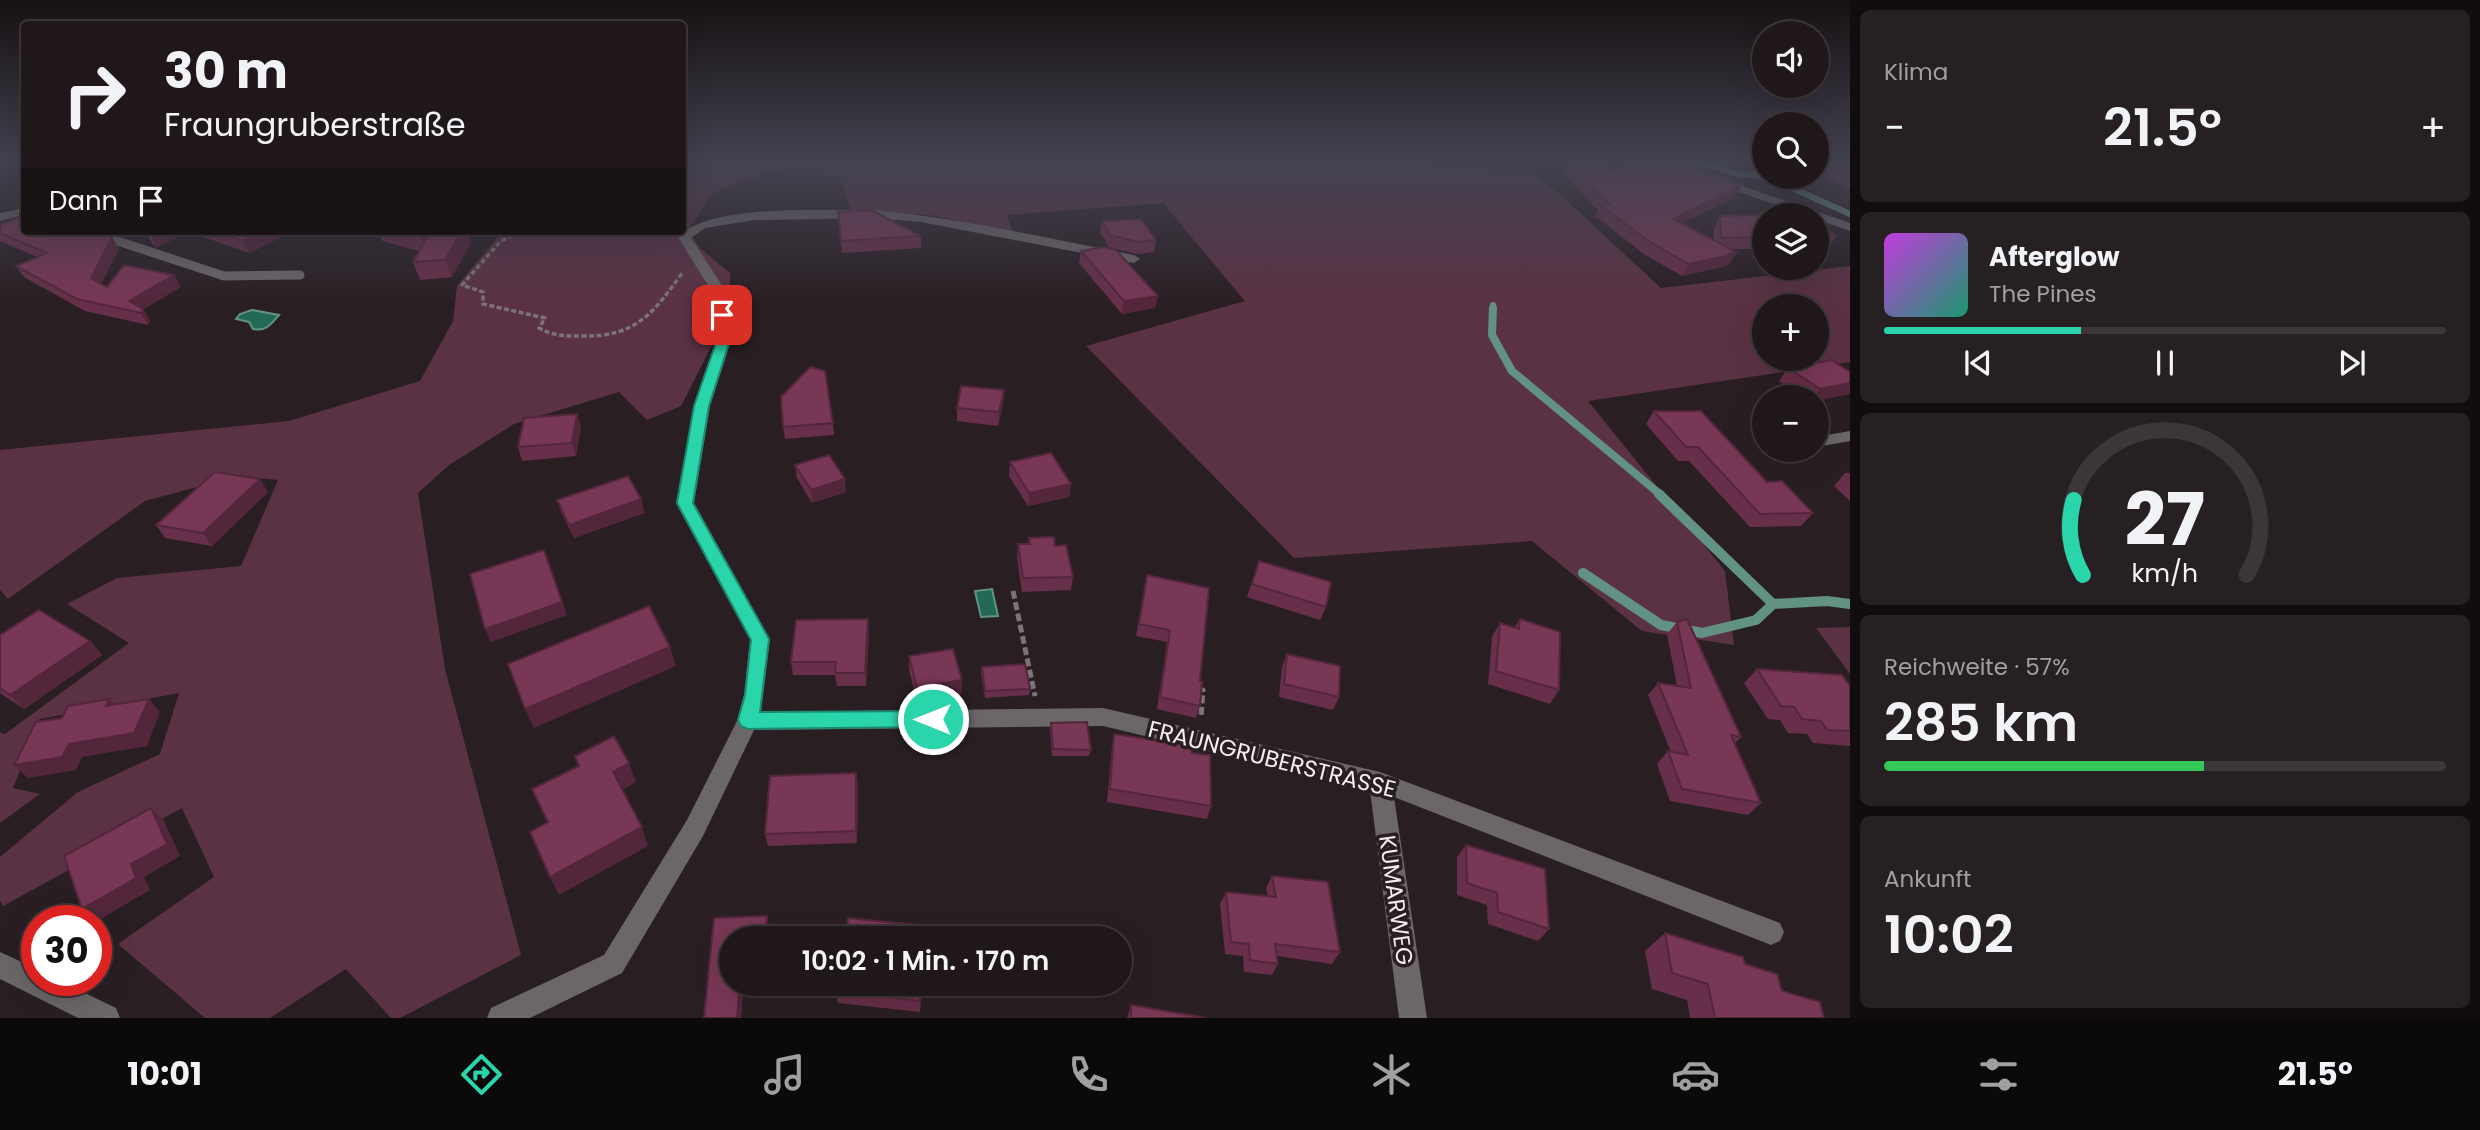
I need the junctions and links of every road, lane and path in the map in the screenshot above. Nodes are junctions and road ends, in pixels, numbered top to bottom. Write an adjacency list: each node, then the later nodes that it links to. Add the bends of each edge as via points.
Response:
1 (21, 213): 2 (street)
2 (0, 217)
3 (1829, 220): 4 (street)
4 (1850, 227)
5 (100, 235): 9 (lane, via 224,276)
6 (512, 235): 7 (path, via 500,242 462,285 484,292 483,304 545,318 539,328 548,335 629,332 658,306)
7 (695, 255): 8 (street, via 684,237 701,225 755,216 873,215 978,228); 15 (street, via 716,288 726,334 702,406 685,503 760,639)
8 (1134, 259)
9 (300, 275)
10 (1850, 436): 11 (street)
11 (1829, 440)
12 (1013, 591): 14 (path)
13 (1189, 687): 16 (path, via 1203,691)
14 (1039, 718): 15 (street, FRAUNGRUBERSTRASSE); 16 (street, FRAUNGRUBERSTRASSE, via 1103,717)
15 (748, 720): 21 (street, via 695,828 613,964)
16 (1199, 740): 17 (street, FRAUNGRUBERSTRASSE)
17 (1380, 782): 18 (street, FRAUNGRUBERSTRASSE); 22 (street, KUMARWEG)
18 (1771, 932)
19 (0, 965): 20 (street)
20 (106, 1018)
21 (501, 1018)
22 (1413, 1018)

